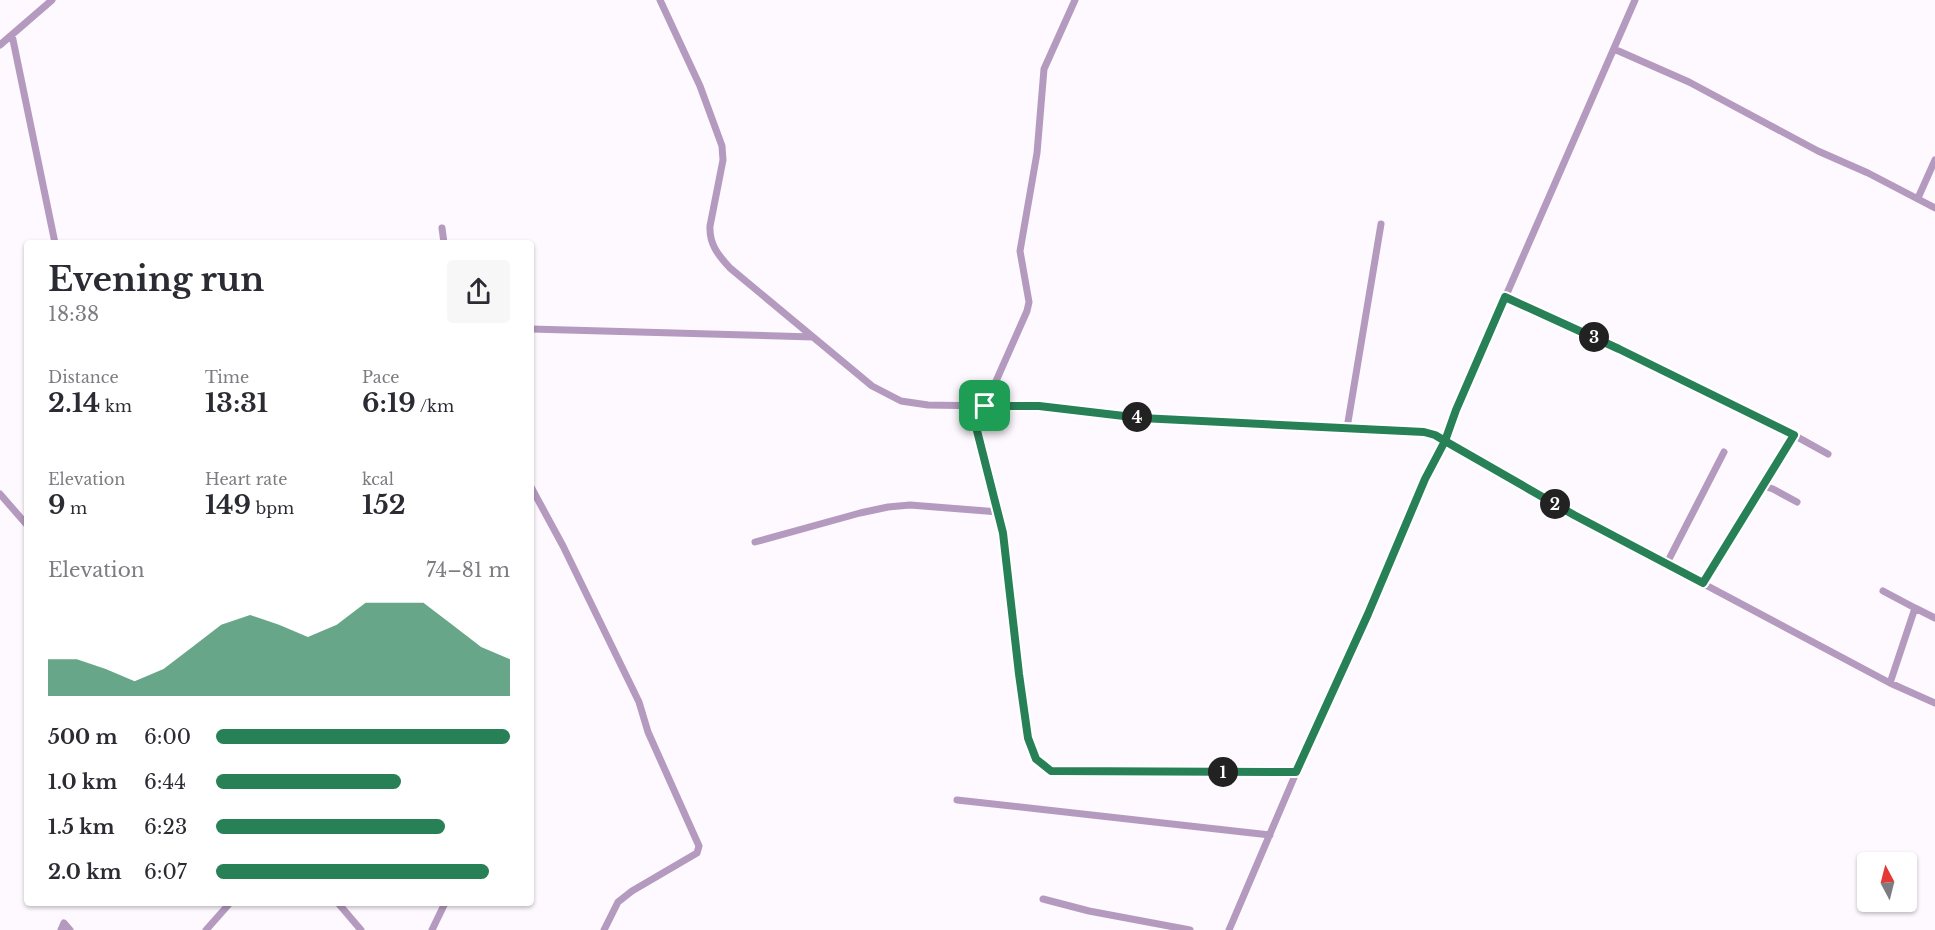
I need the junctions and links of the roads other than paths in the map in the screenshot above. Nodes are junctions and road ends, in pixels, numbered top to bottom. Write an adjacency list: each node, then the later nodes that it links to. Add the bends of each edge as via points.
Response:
1 (52, 0): 5 (street)
2 (660, 0): 17 (street, via 700,86 722,146 710,235 714,247 730,268)
3 (1075, 0): 18 (street, via 1044,69 1038,153 1020,251 1029,302)
4 (1635, 0): 7 (street)
5 (12, 35): 6 (street); 13 (street)
6 (0, 45)
7 (1614, 49): 9 (street, via 1689,82 1818,151); 15 (street)
8 (1935, 160): 9 (street)
9 (1918, 198): 10 (street)
10 (1935, 208)
11 (1381, 224): 20 (street)
12 (442, 228): 14 (street)
13 (54, 240)
14 (444, 240)
15 (1505, 297): 21 (street); 22 (street)
16 (534, 329): 17 (street)
17 (813, 337): 19 (street, via 886,395 928,405)
18 (985, 406): 19 (street); 20 (street, via 1039,406 1141,418)
19 (971, 407): 29 (street)
20 (1347, 428): 22 (street, via 1424,432)
21 (1794, 435): 24 (street); 25 (street)
22 (1445, 441): 32 (street); 39 (street)
23 (1724, 452): 32 (street)
24 (1828, 454)
25 (1764, 486): 28 (street); 33 (street)
26 (534, 493): 51 (street, via 639,702 648,732 699,846 697,853 618,902)
27 (0, 494): 30 (street)
28 (1797, 502)
29 (999, 512): 31 (street, via 888,507); 39 (street, via 1028,738 1036,759 1045,768)
30 (24, 522)
31 (755, 542)
32 (1666, 563): 33 (street)
33 (1703, 583): 37 (street)
34 (1883, 591): 35 (street)
35 (1915, 608): 36 (street); 37 (street)
36 (1935, 618)
37 (1890, 683): 38 (street)
38 (1935, 703)
39 (1296, 772): 41 (street)
40 (957, 800): 41 (street)
41 (1270, 835): 53 (street)
42 (1043, 899): 52 (street)
43 (227, 906): 48 (street)
44 (341, 906): 49 (street)
45 (444, 906): 50 (street)
46 (61, 930): 47 (street, via 64,923)
47 (70, 930)
48 (206, 930)
49 (361, 930)
50 (432, 930)
51 (604, 930)
52 (1190, 930)
53 (1229, 930)

